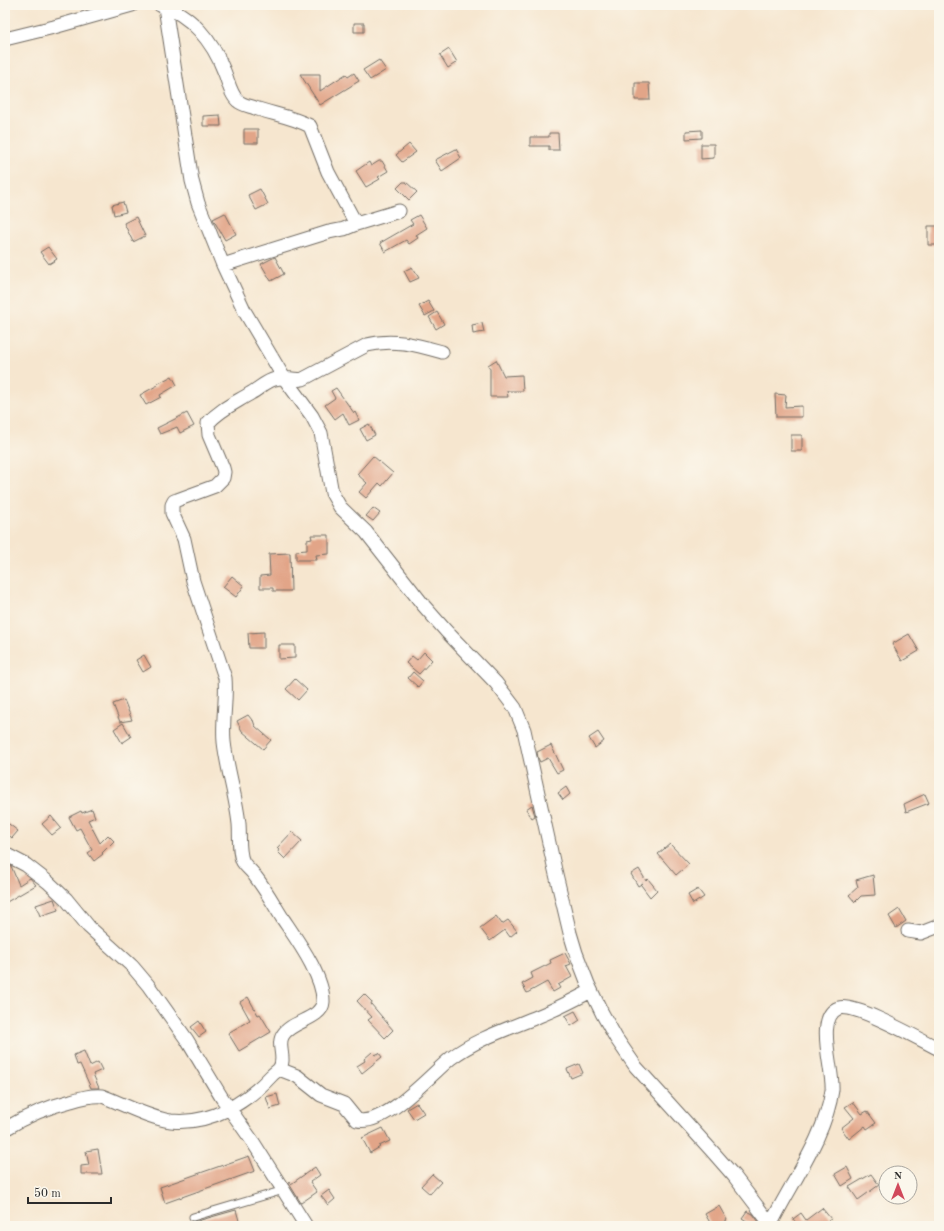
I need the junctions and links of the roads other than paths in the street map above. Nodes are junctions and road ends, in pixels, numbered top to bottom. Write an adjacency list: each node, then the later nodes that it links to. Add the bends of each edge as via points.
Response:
1 (132, 5): 3 (street)
2 (162, 6): 5 (street, via 189,21 210,43 239,102 310,126 328,172); 6 (street, via 192,181)
3 (5, 39)
4 (399, 211): 5 (street)
5 (356, 224): 6 (street)
6 (223, 265): 8 (street, via 245,312)
7 (442, 352): 8 (street, via 403,342 377,342 303,380)
8 (284, 378): 12 (street, via 312,416 320,433 335,501 366,532 429,611 496,682 515,708 524,730 568,926); 14 (street, via 267,382 214,416 208,423 209,435 223,468 223,478 214,486 174,501 171,509 184,538 193,581 225,678 224,743 236,803 243,862 255,876 310,961 322,996 322,1008 318,1013 291,1026 283,1035 280,1041 282,1059)
9 (5, 854): 15 (street, via 26,865 48,882 89,927 132,966 187,1040)
10 (939, 926): 11 (street, via 921,933)
11 (908, 931)
12 (591, 991): 14 (street, via 540,1016 479,1040 452,1058 393,1109 368,1121 357,1120 344,1104 321,1095 297,1076); 19 (street, via 616,1038 636,1067 712,1151)
13 (939, 1049): 19 (street, via 852,1009 839,1008 829,1017 826,1031 832,1088 829,1108 810,1151)
14 (279, 1069): 15 (street, via 248,1098)
15 (230, 1108): 16 (street, via 197,1120 170,1121 94,1095 45,1108 28,1115); 17 (street)
16 (5, 1130)
17 (284, 1190): 18 (lane); 20 (street)
18 (193, 1217)
19 (771, 1225)
20 (306, 1226)

